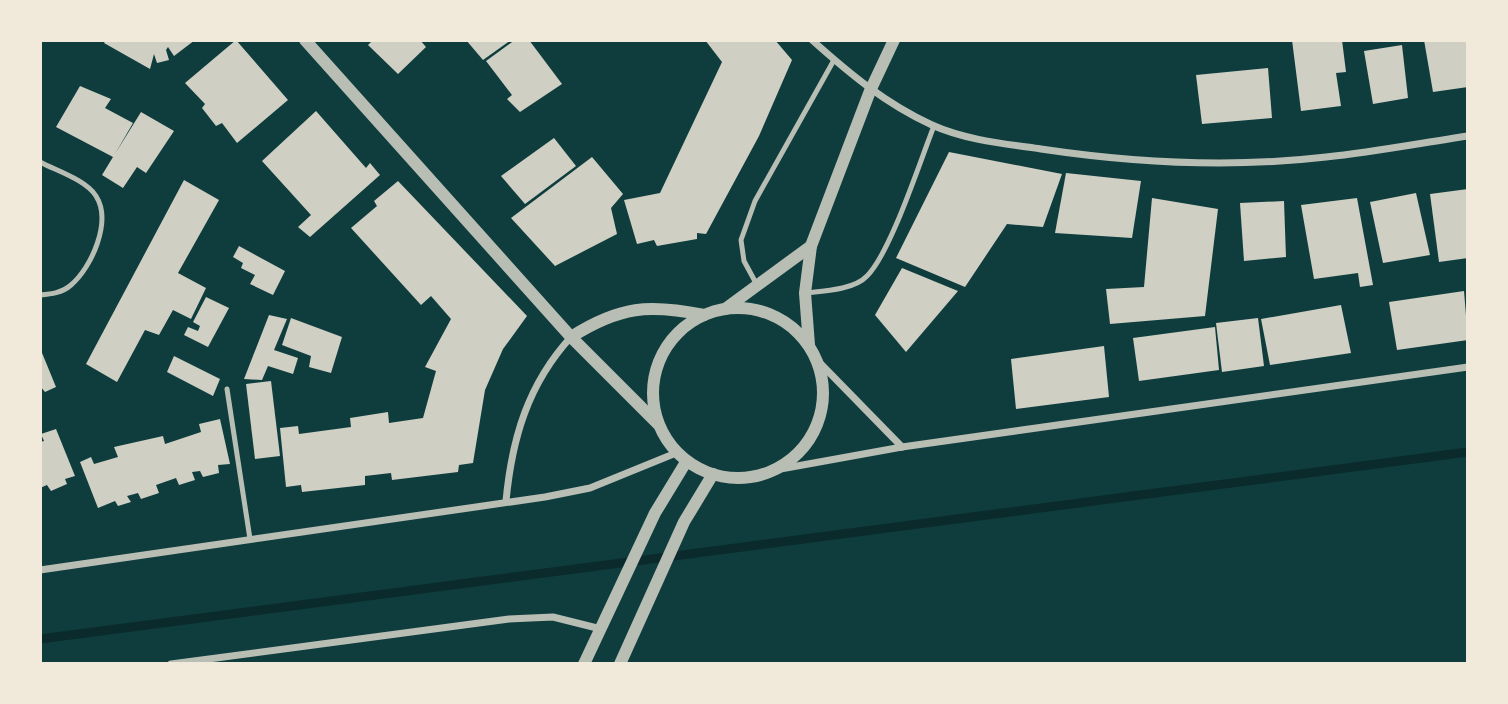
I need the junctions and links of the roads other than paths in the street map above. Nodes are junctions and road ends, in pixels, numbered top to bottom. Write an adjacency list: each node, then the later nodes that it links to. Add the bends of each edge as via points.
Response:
1 (306, 40): 15 (street)
2 (812, 40): 4 (street)
3 (894, 40): 5 (street)
4 (834, 60): 5 (street); 10 (lane, via 755,201 741,240 744,261)
5 (870, 91): 6 (street); 9 (street)
6 (934, 126): 7 (street, via 1001,144 1065,153 1133,161 1219,163 1325,157); 11 (lane, via 884,249 867,278)
7 (1468, 136)
8 (40, 162): 12 (lane, via 88,187 103,216 102,229 81,275 69,287)
9 (811, 246): 10 (street); 11 (street)
10 (757, 285): 13 (street)
11 (805, 293): 16 (street)
12 (40, 295)
13 (725, 309): 14 (street); 16 (street, via 744,308 781,319)
14 (704, 315): 15 (street, via 640,307 592,323); 20 (street, via 670,342 659,362 653,383)
15 (571, 337): 20 (street); 25 (street, via 553,356 522,414)
16 (810, 346): 17 (street)
17 (818, 361): 21 (street); 23 (street, via 824,397 815,433 791,461)
18 (1468, 367): 21 (street)
19 (228, 389): 26 (lane)
20 (659, 426): 22 (street)
21 (902, 447): 23 (street)
22 (681, 458): 24 (street); 25 (street, via 590,488); 28 (street)
23 (775, 470): 24 (street)
24 (713, 474): 31 (street, via 684,522)
25 (506, 501): 26 (street)
26 (250, 539): 27 (street)
27 (40, 570)
28 (601, 629): 29 (street, via 553,617 509,619); 30 (street)
29 (171, 664)
30 (584, 664)
31 (620, 664)

